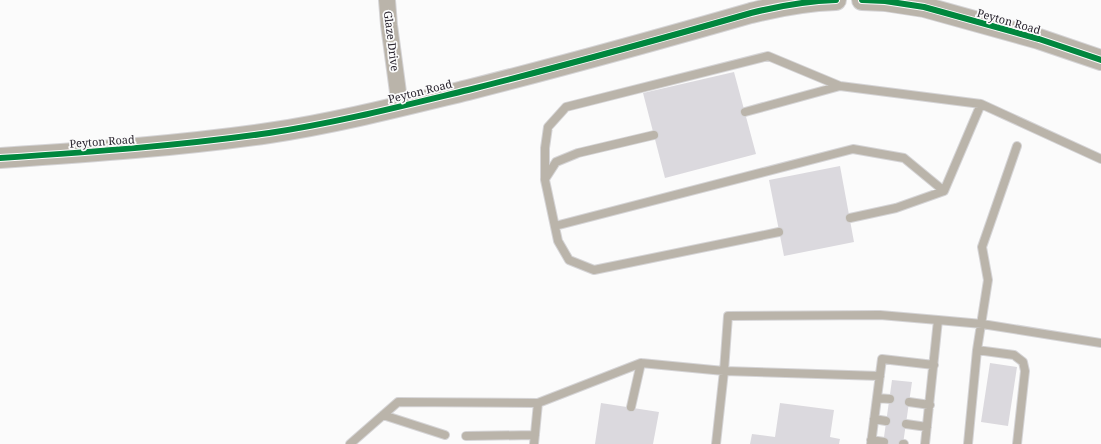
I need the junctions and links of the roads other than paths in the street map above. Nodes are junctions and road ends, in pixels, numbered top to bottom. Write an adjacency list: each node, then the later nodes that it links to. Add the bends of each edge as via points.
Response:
1 (387, 0): 7 (street, Glaze Drive)
2 (836, 0): 7 (street, Peyton Road, via 782,5 524,76)
3 (862, 0): 4 (street, Peyton Road, via 924,7 1039,39)
4 (1101, 60)
5 (840, 86): 6 (lane); 8 (lane); 13 (lane, via 768,56 566,106 548,127)
6 (981, 104): 12 (lane); 14 (lane)
7 (400, 107): 11 (street, Peyton Road, via 270,133 196,143)
8 (745, 112)
9 (654, 135): 13 (lane, via 578,153 556,162)
10 (1017, 146): 19 (lane, via 982,247 988,280)
11 (0, 158)
12 (1101, 159)
13 (545, 180): 16 (lane)
14 (944, 191): 15 (lane, via 896,208); 16 (lane, via 904,158 853,149)
15 (850, 218)
16 (555, 226): 17 (lane, via 558,241 569,260 594,270)
17 (779, 232)
18 (938, 320): 19 (lane); 23 (lane); 24 (lane, via 880,315 728,316)
19 (982, 324): 20 (lane); 21 (lane)
20 (1101, 343)
21 (978, 350): 46 (lane); 47 (lane, via 1014,355 1023,362 1025,371)
22 (642, 363): 24 (lane); 29 (lane); 31 (lane)
23 (934, 365): 25 (lane, via 882,358); 30 (lane)
24 (724, 371): 25 (lane); 44 (lane)
25 (880, 376): 26 (lane)
26 (877, 398): 27 (lane); 33 (lane)
27 (890, 399)
28 (909, 402): 30 (lane)
29 (538, 403): 32 (lane, via 398,402); 38 (lane)
30 (930, 405): 36 (lane)
31 (631, 407)
32 (383, 415): 37 (lane); 42 (lane)
33 (874, 419): 34 (lane); 40 (lane)
34 (886, 421)
35 (906, 424): 36 (lane)
36 (927, 427): 45 (lane)
37 (445, 435)
38 (535, 435): 39 (lane); 43 (lane)
39 (466, 436)
40 (871, 442): 41 (lane)
41 (884, 442)
42 (350, 444)
43 (534, 444)
44 (716, 444)
45 (925, 444)
46 (968, 444)
47 (1017, 444)

